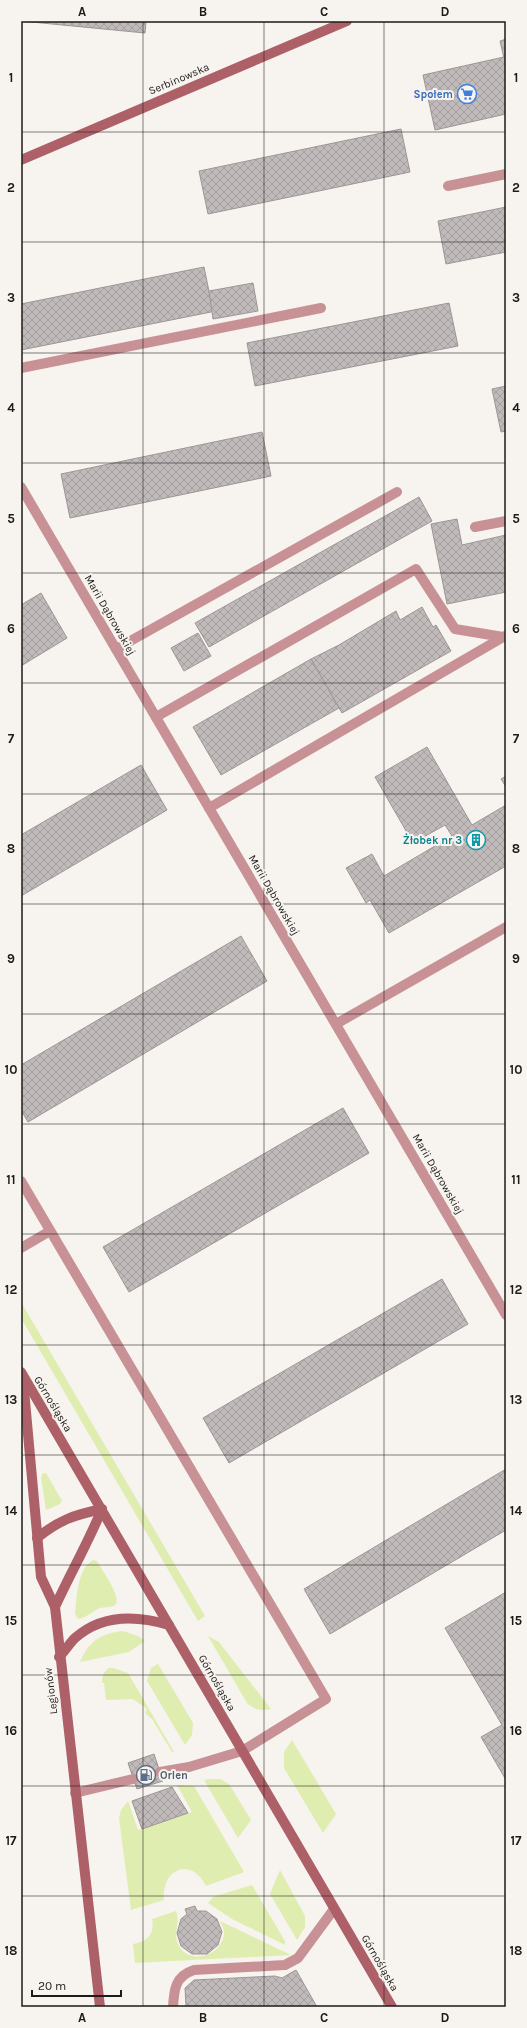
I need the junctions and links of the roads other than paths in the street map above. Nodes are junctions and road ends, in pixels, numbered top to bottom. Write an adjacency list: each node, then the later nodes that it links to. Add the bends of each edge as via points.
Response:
1 (347, 21): 2 (street, Serbinowska)
2 (21, 160)
3 (506, 174): 4 (street)
4 (448, 186)
5 (321, 308): 6 (street)
6 (21, 368)
7 (21, 486): 12 (street, Marii Dąbrowskiej)
8 (397, 492): 12 (street)
9 (506, 521): 10 (street)
10 (475, 527)
11 (505, 636): 13 (street, via 455,629 416,569); 14 (street)
12 (116, 649): 13 (street, Marii Dąbrowskiej)
13 (156, 717): 14 (street, Marii Dąbrowskiej)
14 (209, 808): 16 (street, Marii Dąbrowskiej)
15 (506, 927): 16 (street)
16 (336, 1024): 20 (street, Marii Dąbrowskiej)
17 (21, 1181): 18 (street)
18 (50, 1231): 19 (street); 27 (street, via 326,1699)
19 (21, 1248)
20 (506, 1315)
21 (22, 1373): 22 (street, Górnośląska); 23 (street, Legionów)
22 (102, 1509): 23 (street, via 73,1515 53,1525); 24 (street, via 88,1543); 25 (street, Górnośląska)
23 (37, 1538): 24 (street, Legionów, via 41,1577)
24 (55, 1607): 26 (street, Legionów)
25 (169, 1625): 26 (street, via 132,1617 111,1619 92,1626 75,1638); 27 (street, Górnośląska)
26 (59, 1657): 30 (street, Legionów)
27 (242, 1751): 28 (street, via 189,1767); 31 (street, Górnośląska)
28 (160, 1772)
29 (133, 1779): 30 (street)
30 (76, 1793): 32 (street, Legionów)
31 (334, 1909): 33 (street, via 298,1958 285,1966 187,1972 176,1983); 34 (street, Górnośląska)
32 (100, 2007)
33 (173, 2007)
34 (392, 2007)

